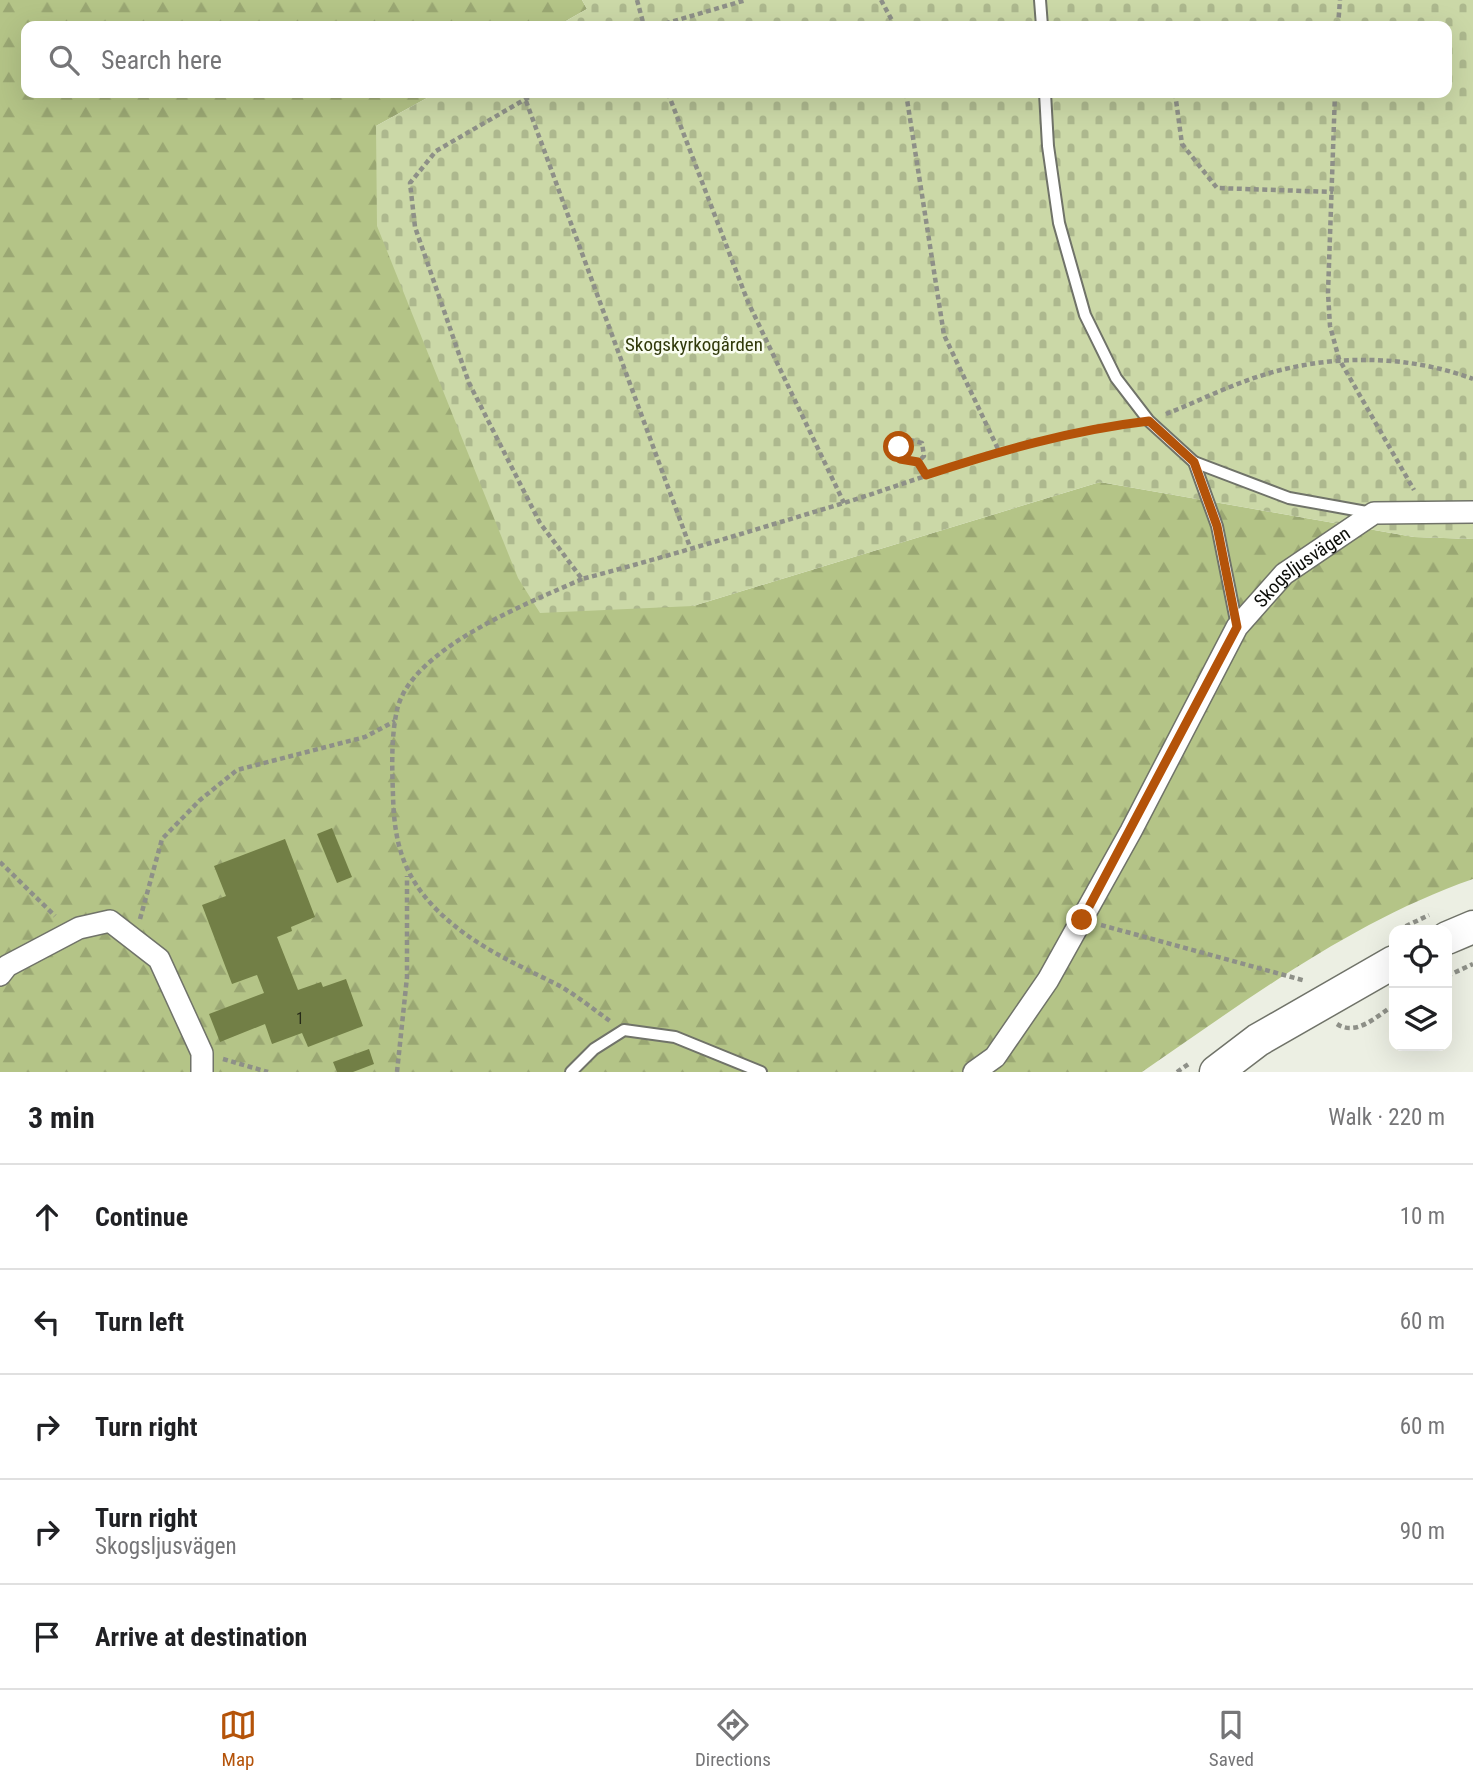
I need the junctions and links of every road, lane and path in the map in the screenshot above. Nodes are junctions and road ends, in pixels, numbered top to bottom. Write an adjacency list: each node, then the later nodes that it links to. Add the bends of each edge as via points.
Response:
1 (637, 0): 6 (path)
2 (746, 0): 7 (path)
3 (881, 0): 8 (path)
4 (1040, 0): 9 (lane)
5 (1340, 0): 10 (path)
6 (643, 21)
7 (674, 21)
8 (892, 21)
9 (1042, 21)
10 (1338, 21)
11 (529, 98): 17 (path)
12 (670, 98): 26 (path, via 748,302)
13 (907, 98): 22 (path, via 944,335)
14 (1045, 98): 21 (lane, via 1059,223 1085,315 1116,379)
15 (1176, 98): 18 (path, via 1182,144 1217,188)
16 (1335, 98): 18 (path)
17 (526, 100): 30 (path); 31 (path, via 436,151 410,183 415,227 469,383 540,523)
18 (1333, 192): 19 (path, via 1328,293)
19 (1339, 359): 20 (path, via 1438,366); 21 (path, via 1253,378); 29 (path)
20 (1473, 379)
21 (1149, 421): 22 (path, via 1099,427); 24 (lane)
22 (999, 451): 25 (path)
23 (918, 462): 23 (path, via 924,456 922,443 910,440 899,447 900,459); 25 (path)
24 (1194, 462): 28 (lane, via 1289,498); 32 (lane, via 1217,526)
25 (926, 475): 26 (path)
26 (844, 503): 30 (path)
27 (1473, 512): 29 (street)
28 (1374, 513): 29 (street); 32 (street, Skogsljusvägen, via 1284,574)
29 (1426, 513)
30 (690, 547): 31 (path)
31 (582, 579): 33 (path, via 441,649 410,685)
32 (1237, 627): 36 (street, Skogsljusvägen)
33 (396, 720): 35 (path, via 394,824); 40 (path, via 353,740 237,770 200,800 162,839)
34 (0, 862): 38 (path, via 50,909)
35 (407, 875): 46 (path, via 437,911 496,956 560,987); 49 (path, via 407,977)
36 (1082, 920): 45 (path); 52 (street, Skogsljusvägen, via 995,1057)
37 (1473, 927): 39 (main road)
38 (68, 934): 40 (street, via 110,920); 44 (street, via 7,965)
39 (1452, 936)
40 (133, 938): 47 (street, via 159,959 175,988)
41 (1473, 964): 43 (path)
42 (1389, 965): 53 (main road, via 1258,1040)
43 (1452, 974)
44 (0, 975)
45 (1307, 981)
46 (624, 1030): 50 (lane, via 594,1049); 51 (lane, via 675,1037)
47 (202, 1062): 48 (path)
48 (268, 1072)
49 (397, 1072)
50 (571, 1072)
51 (761, 1072)
52 (974, 1072)
53 (1216, 1072)

